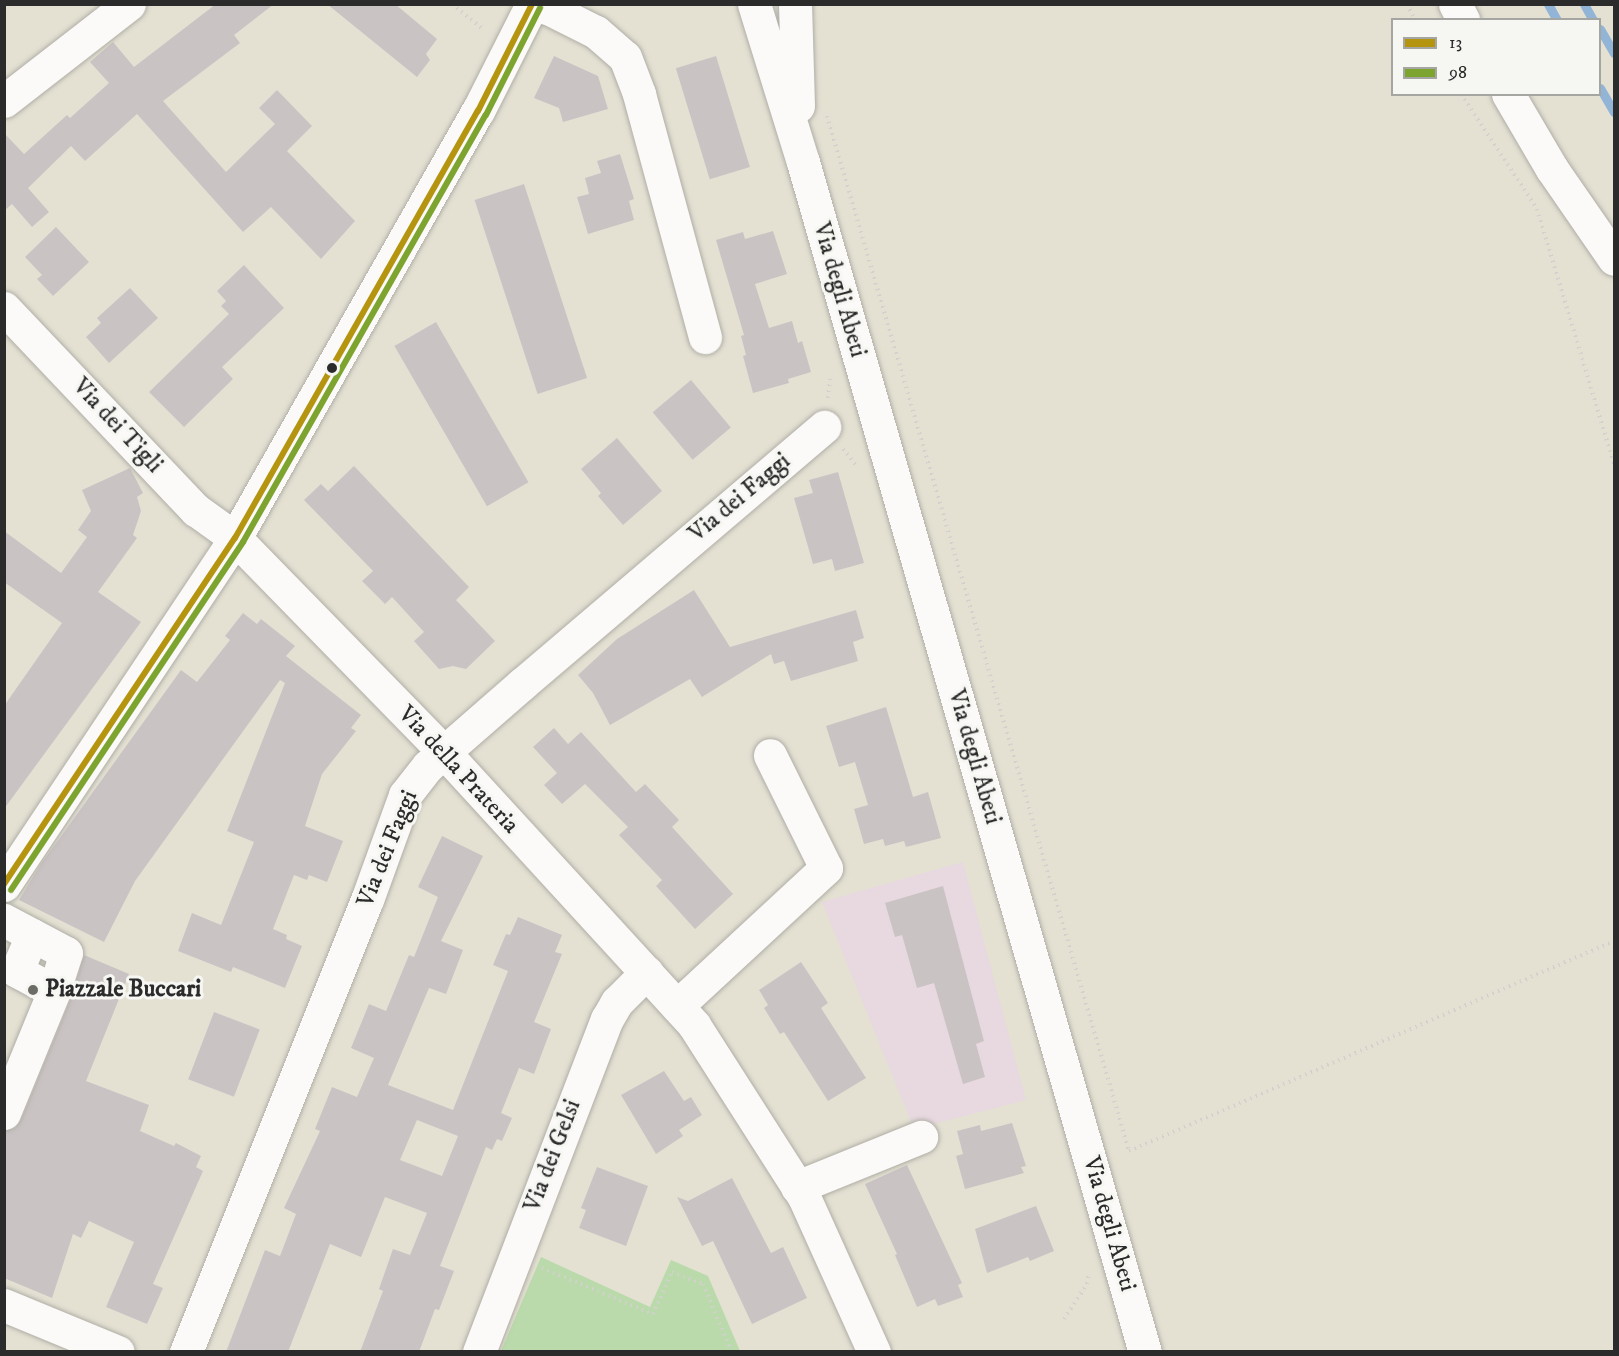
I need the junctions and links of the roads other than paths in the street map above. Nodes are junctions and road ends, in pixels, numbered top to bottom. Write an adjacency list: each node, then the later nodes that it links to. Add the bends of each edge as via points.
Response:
1 (129, 4): 8 (street)
2 (754, 4): 9 (street, Via degli Abeti)
3 (795, 4): 9 (street, Via degli Abeti)
4 (1455, 4): 6 (street)
5 (532, 5): 12 (street, via 548,8 596,32 625,57 639,94); 14 (street, via 478,111)
6 (1462, 18)
7 (1509, 96): 10 (street, via 1552,169)
8 (4, 101)
9 (802, 162): 29 (street, Via degli Abeti)
10 (1614, 259)
11 (4, 308): 14 (street, Via dei Tigli, via 196,510)
12 (705, 337)
13 (824, 427): 15 (street, Via dei Faggi)
14 (235, 538): 15 (street, Via della Prateria); 17 (street)
15 (444, 752): 19 (street, Via della Prateria); 26 (street, Via dei Faggi, via 405,795 367,900)
16 (770, 755): 20 (street, via 826,868)
17 (4, 885)
18 (18, 927): 21 (street, via 16,971 54,991)
19 (647, 972): 20 (street, Via della Prateria); 27 (street, Via dei Gelsi, via 617,1002 607,1019)
20 (677, 1006): 23 (street, Via della Prateria, via 694,1025)
21 (4, 1113)
22 (921, 1137): 23 (street)
23 (797, 1186): 28 (street, Via della Prateria)
24 (4, 1305): 25 (street)
25 (118, 1352)
26 (186, 1352)
27 (479, 1352)
28 (874, 1352)
29 (1145, 1352)

